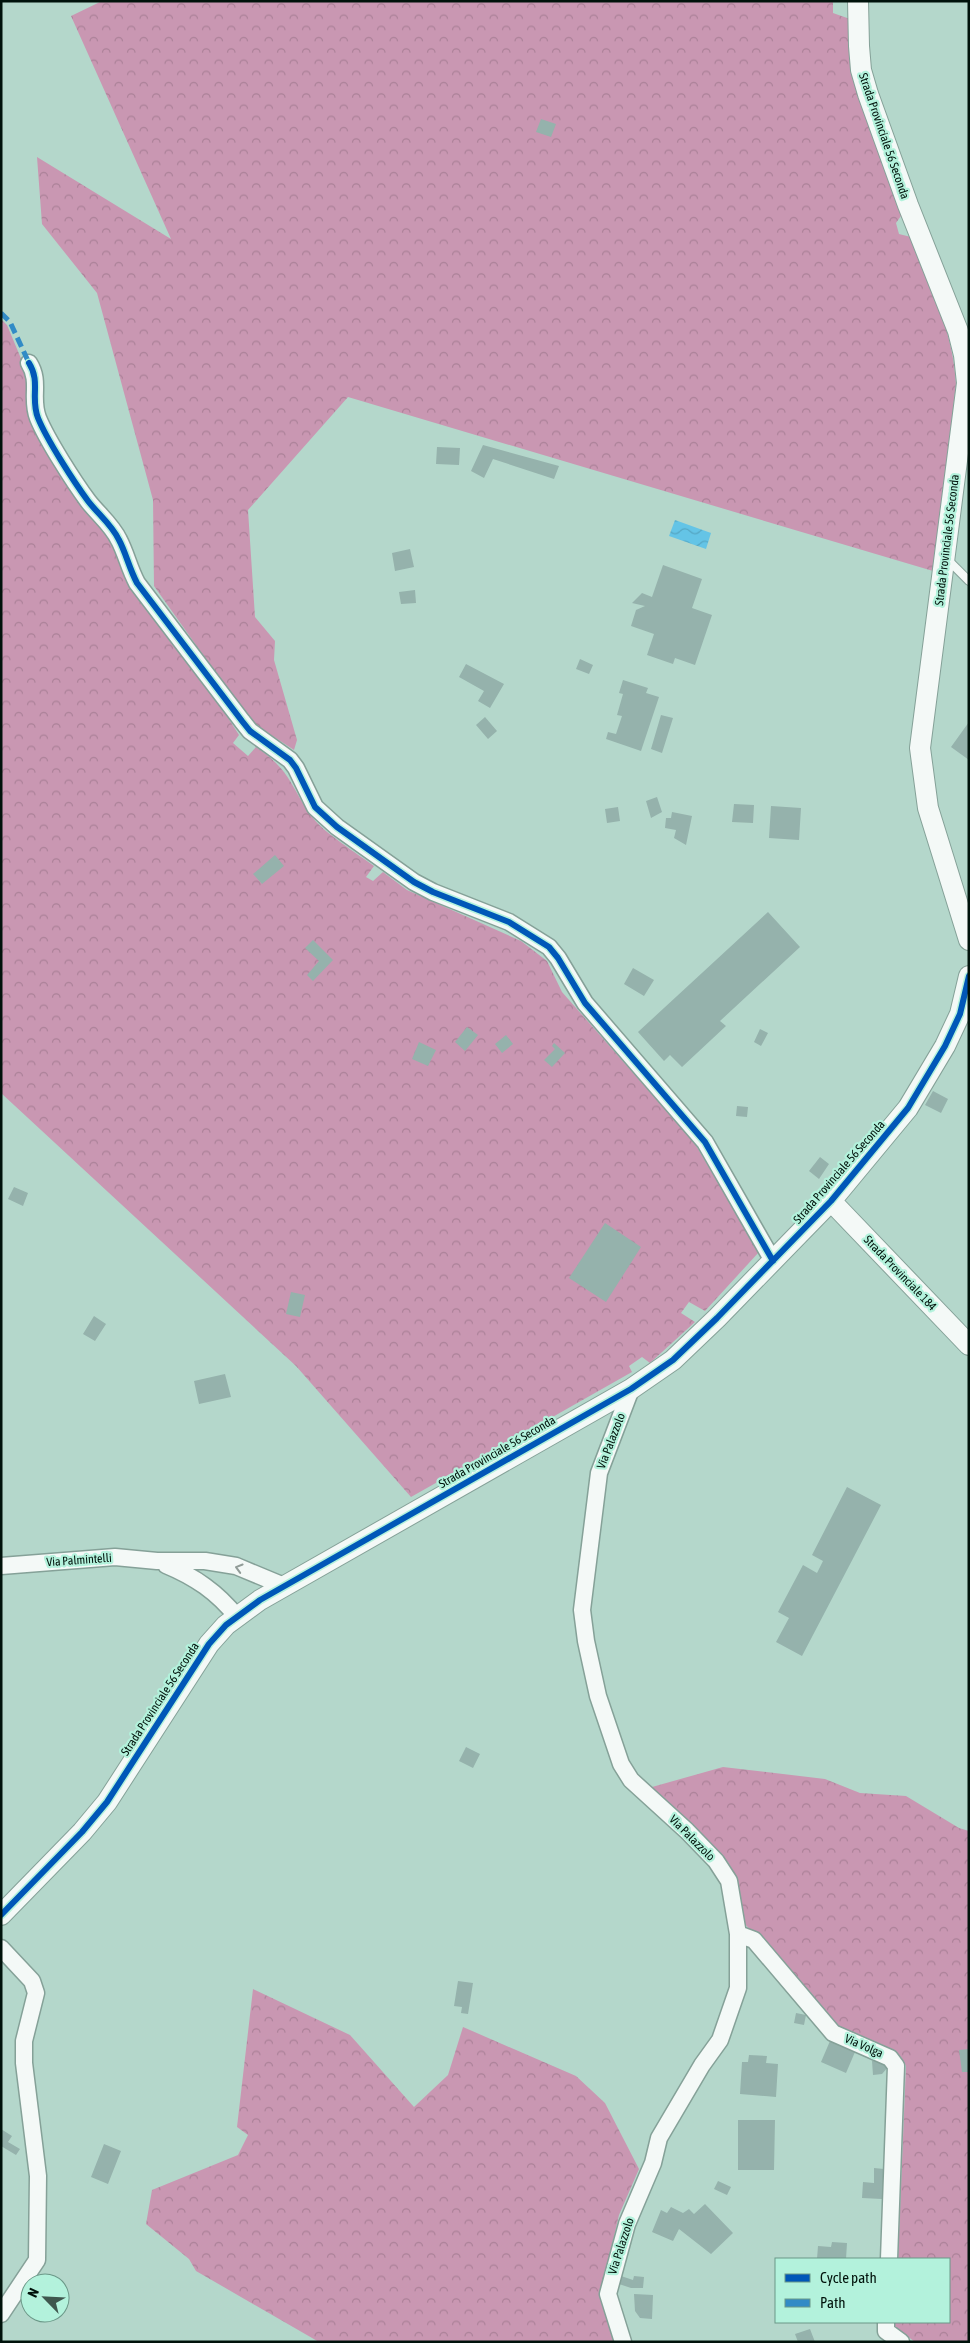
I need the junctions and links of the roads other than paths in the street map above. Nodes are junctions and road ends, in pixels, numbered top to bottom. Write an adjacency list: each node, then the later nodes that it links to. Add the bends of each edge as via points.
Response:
1 (858, 1): 3 (street, Strada Provinciale 56 Seconda, via 860,54 868,94 958,331 964,355 967,383)
2 (29, 363): 8 (street, via 35,373 38,418 47,434 85,497 120,541 137,582 250,731 290,760 315,807 337,827 414,882 509,922 549,947 585,1003 705,1142)
3 (945, 558): 4 (lane); 5 (street, Strada Provinciale 56 Seconda, via 920,748 928,808)
4 (969, 581)
5 (969, 940)
6 (969, 976): 7 (street, Strada Provinciale 56 Seconda, via 960,1014 908,1108)
7 (831, 1201): 8 (street, Strada Provinciale 56 Seconda); 9 (street, Strada Provinciale 184)
8 (773, 1261): 10 (street, Strada Provinciale 56 Seconda, via 673,1360)
9 (969, 1345)
10 (631, 1389): 13 (street, Strada Provinciale 56 Seconda); 16 (street, Via Palazzolo, via 599,1473 582,1610 586,1641 598,1696 621,1764 631,1780 716,1861 729,1881)
11 (157, 1561): 12 (street, Via Palmintelli, via 115,1557); 13 (street, one-way to 11, via 236,1566 205,1561); 14 (street, via 208,1586)
12 (1, 1566)
13 (284, 1586): 14 (street, Strada Provinciale 56 Seconda)
14 (237, 1617): 15 (street, Strada Provinciale 56 Seconda, via 226,1625 194,1664 107,1802)
15 (1, 1915)
16 (738, 1934): 18 (street, Via Volga, via 754,1940 834,2033 890,2058 896,2066); 21 (street, Via Palazzolo, via 738,1988 720,2040 659,2138 653,2163 626,2224 611,2275 608,2294)
17 (1, 1948): 19 (street, via 32,1981 36,1992 24,2041 24,2063 38,2176 36,2260)
18 (889, 2258)
19 (1, 2314)
20 (886, 2323): 22 (street, via 886,2331)
21 (623, 2342)
22 (901, 2342)

